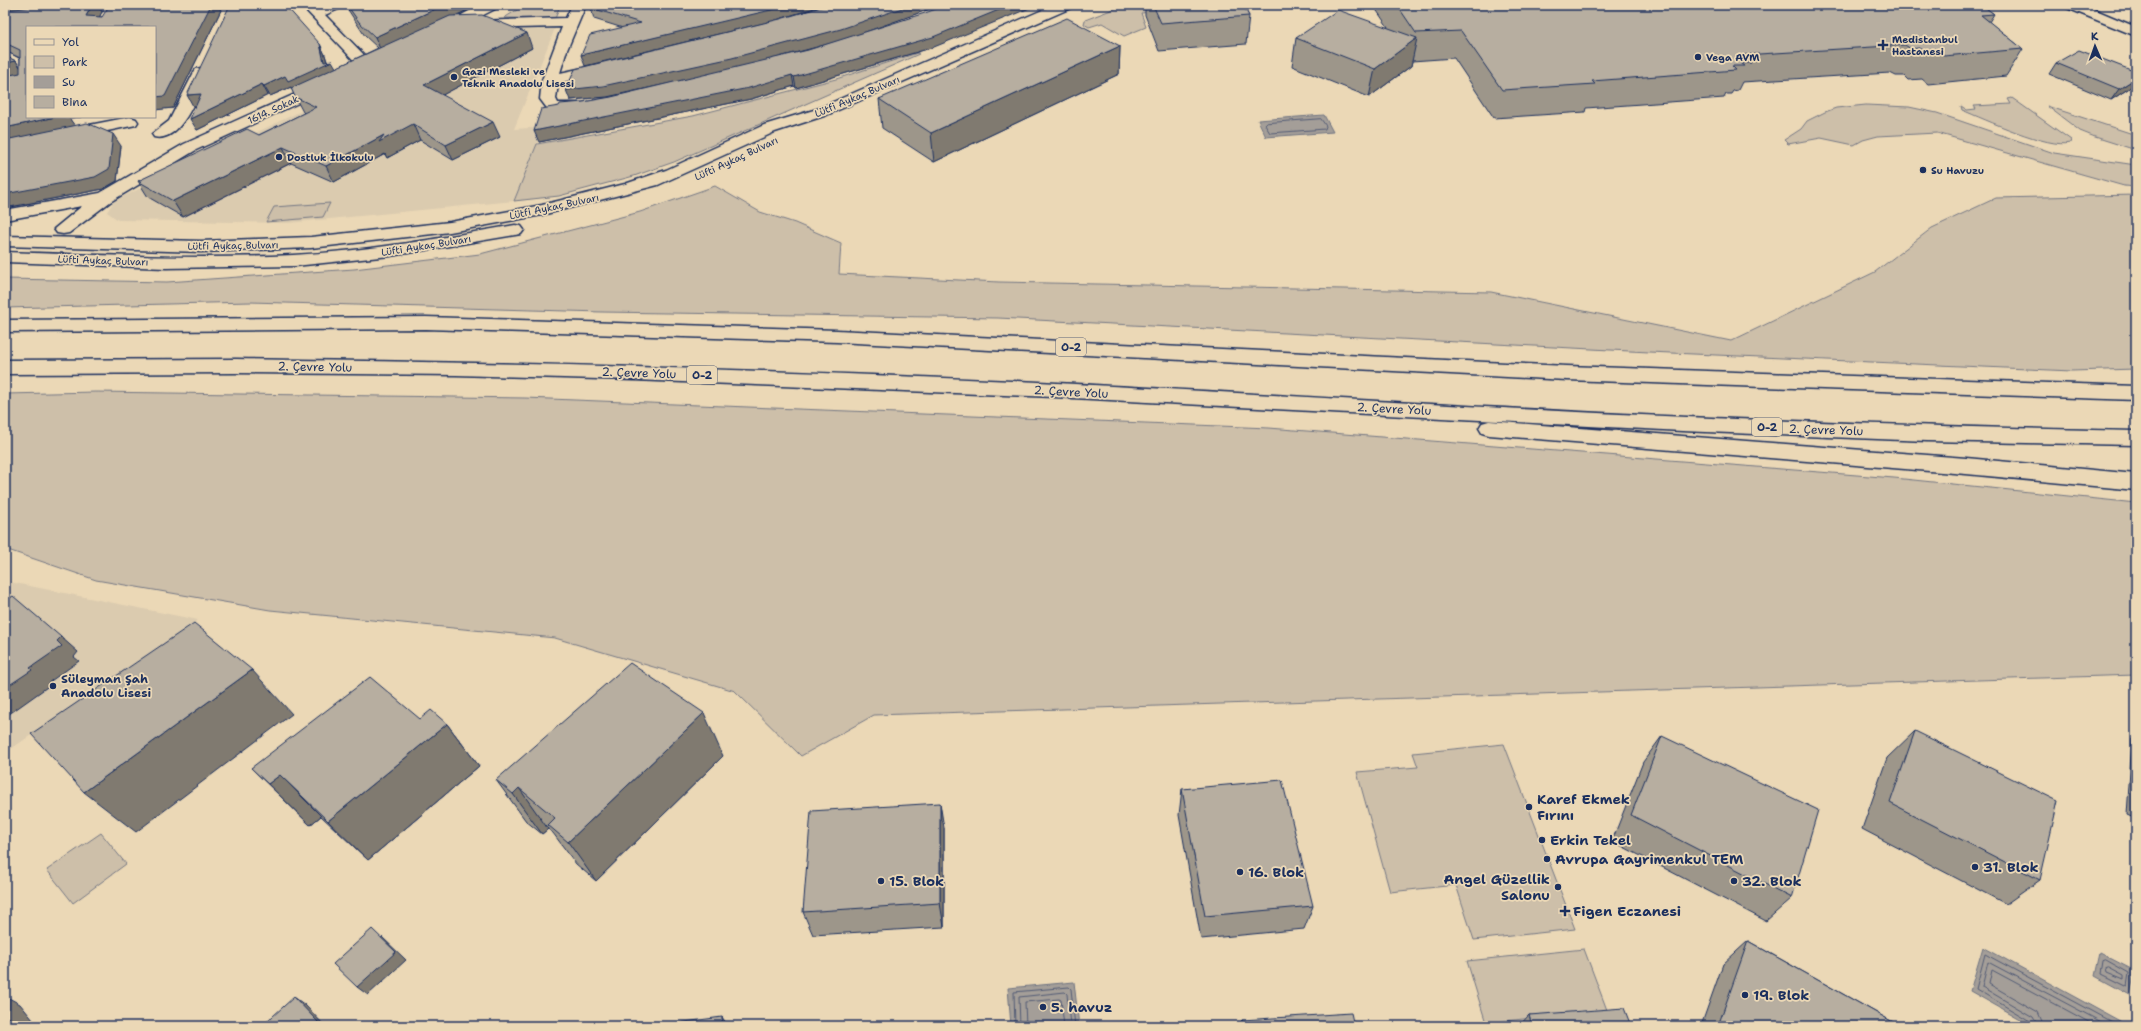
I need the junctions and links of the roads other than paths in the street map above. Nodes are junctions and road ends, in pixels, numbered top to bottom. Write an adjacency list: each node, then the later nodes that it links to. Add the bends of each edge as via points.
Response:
1 (111, 5): 10 (main road)
2 (115, 5): 11 (main road)
3 (336, 5): 9 (main road)
4 (492, 5): 13 (main road)
5 (579, 5): 12 (main road)
6 (1066, 5): 22 (main road, Lütfi Aykaç Bulvarı)
7 (2072, 5): 14 (main road)
8 (2090, 5): 14 (main road)
9 (312, 9): 25 (main road, 1614. Sokak, via 360,69)
10 (58, 11)
11 (105, 22)
12 (572, 22): 13 (main road); 20 (main road, via 557,54)
13 (452, 25): 15 (main road)
14 (2136, 31)
15 (433, 35)
16 (5, 54): 19 (main road)
17 (208, 55): 23 (main road, via 175,124)
18 (618, 64): 20 (main road)
19 (25, 76)
20 (550, 80): 21 (main road, via 548,99 554,108)
21 (596, 103)
22 (822, 112): 30 (main road, Lütfi Aykaç Bulvarı, via 791,120 692,165 632,188 544,210); 33 (main road, Lüfti Aykaç Bulvarı, via 797,130 679,186 635,201 539,225 472,238 416,248)
23 (140, 126): 24 (main road); 25 (main road)
24 (52, 138)
25 (190, 147): 26 (main road, 1614. Sokak)
26 (104, 198): 27 (main road); 29 (main road, 1614. Sokak)
27 (5, 215)
28 (5, 228): 29 (main road)
29 (63, 229): 30 (main road, via 295,237)
30 (375, 236): 31 (main road, Lütfi Aykaç Bulvarı, via 273,245 211,246)
31 (5, 241)
32 (5, 257): 33 (main road, Lüfti Aykaç Bulvarı, via 187,262)
33 (314, 259): 34 (main road, via 238,271 205,273 100,275)
34 (5, 272)
35 (5, 326): 37 (main road, O-2, via 426,323 614,328 837,336 1583,374)
36 (5, 367): 38 (main road, 2. Çevre Yolu / O-2, via 448,368 633,373 1054,390)
37 (2136, 393)
38 (1398, 410): 39 (main road, 2. Çevre Yolu / O-2, via 1903,433); 40 (main road, via 1487,428)
39 (2136, 438)
40 (2136, 482)

